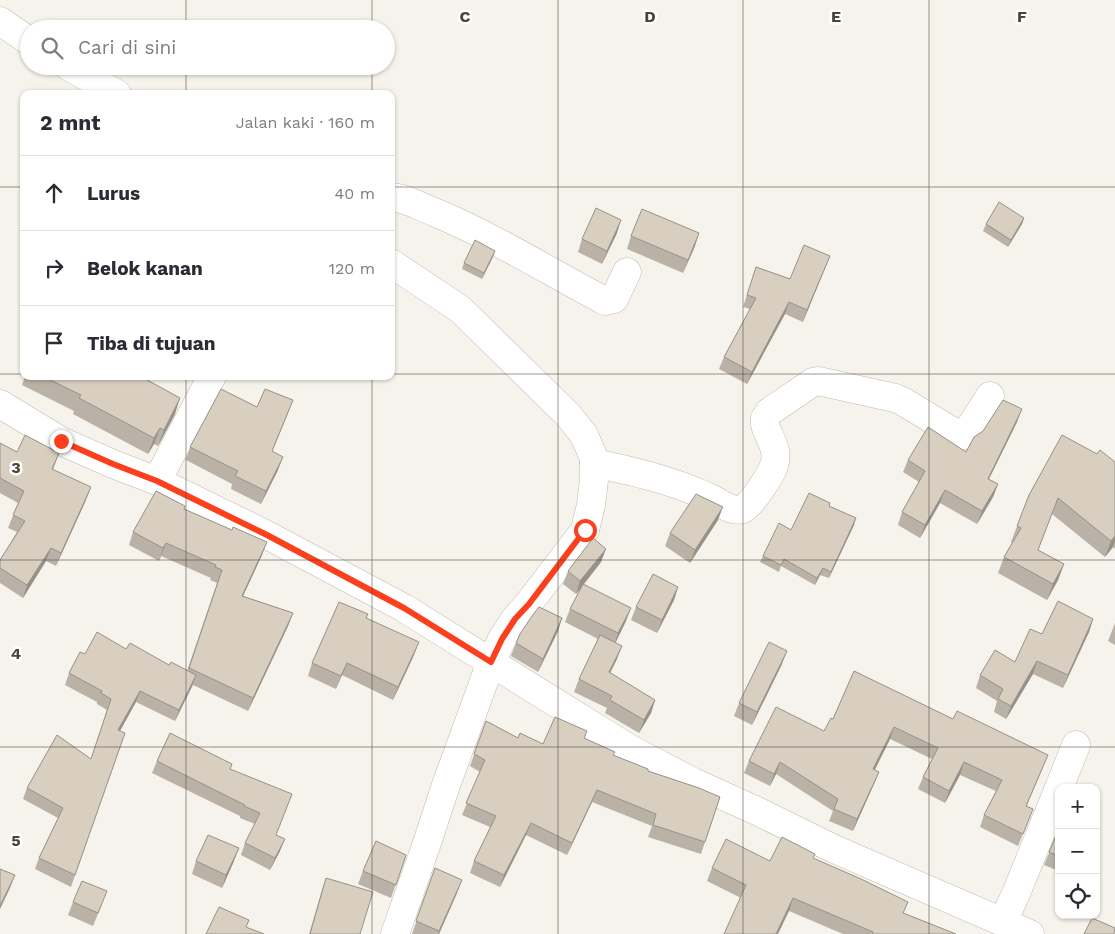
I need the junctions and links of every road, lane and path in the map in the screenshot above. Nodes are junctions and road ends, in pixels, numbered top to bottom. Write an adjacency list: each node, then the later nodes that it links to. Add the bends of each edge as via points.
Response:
1 (0, 21): 2 (street)
2 (20, 35)
3 (84, 75): 4 (street)
4 (110, 90)
5 (395, 198): 7 (street, via 464,225 605,300 614,299)
6 (395, 266): 11 (street, via 460,309 556,402 584,435)
7 (627, 272)
8 (210, 380): 12 (street)
9 (990, 396): 11 (street, via 962,436 904,402 812,382 765,418 776,452 774,464 745,509 732,508 676,484)
10 (1, 407): 12 (street, via 61,441)
11 (594, 463): 13 (street, via 585,530 515,619)
12 (157, 481): 13 (street, via 404,608)
13 (491, 662): 17 (street, via 630,748 685,777); 18 (street)
14 (1076, 745): 15 (street)
15 (1061, 784)
16 (1055, 798): 17 (street, via 1017,891)
17 (994, 924): 19 (street)
18 (395, 934)
19 (1030, 934)

